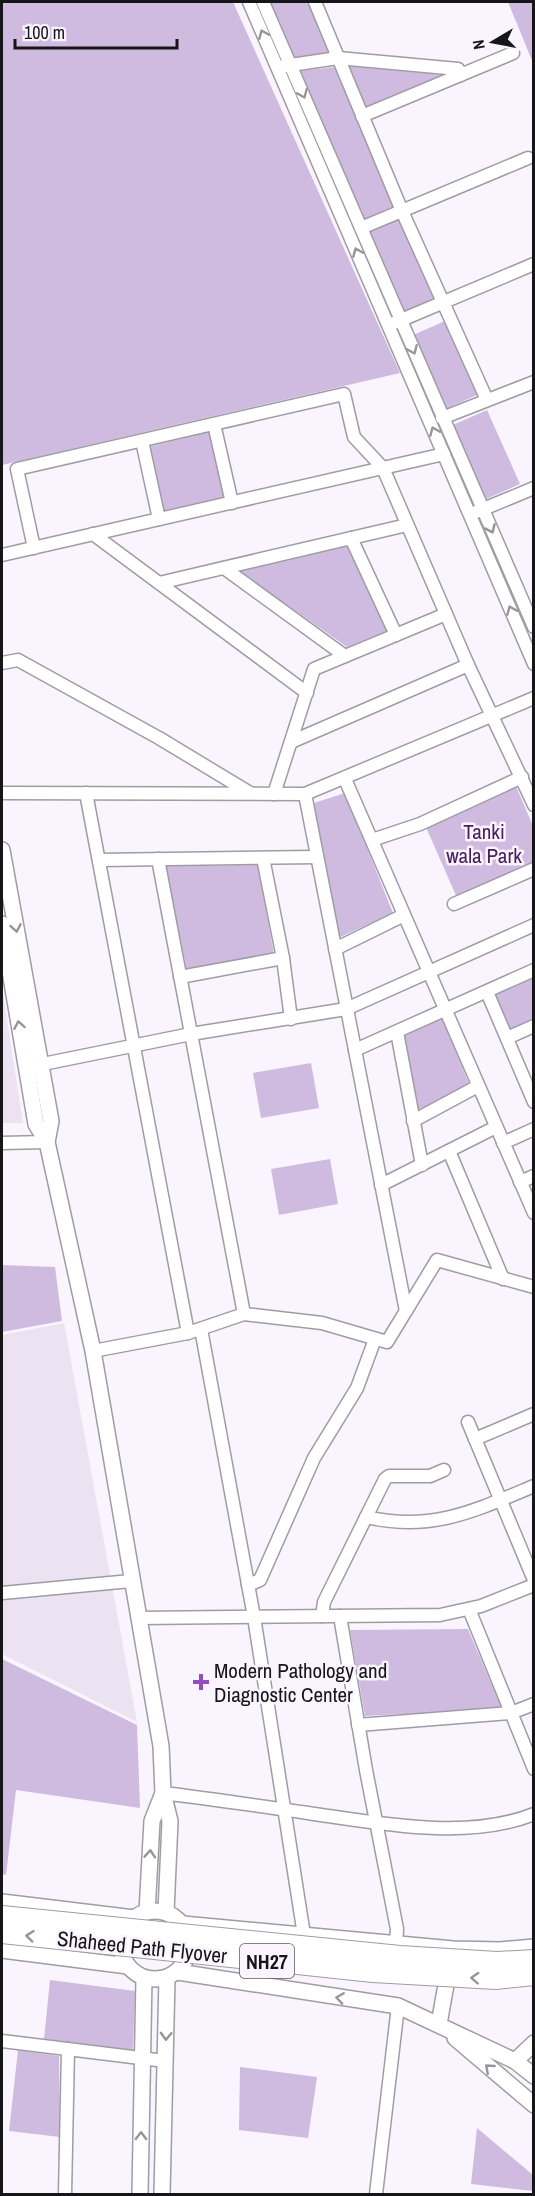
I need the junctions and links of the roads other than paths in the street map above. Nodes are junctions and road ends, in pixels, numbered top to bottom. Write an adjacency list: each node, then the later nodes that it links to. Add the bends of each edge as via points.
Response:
1 (249, 2): 6 (street, one-way to 1)
2 (263, 2): 6 (street)
3 (315, 2): 5 (street)
4 (513, 53): 7 (street)
5 (338, 58): 6 (street); 7 (street, via 458,69); 8 (street)
6 (284, 66): 11 (street, one-way to 11); 14 (street, one-way to 6)
7 (461, 75): 8 (street)
8 (362, 116): 10 (street)
9 (528, 158): 10 (street)
10 (402, 211): 11 (street); 13 (street)
11 (361, 228): 14 (street)
12 (534, 264): 13 (street)
13 (443, 302): 14 (street); 16 (street)
14 (395, 323): 17 (street, one-way to 17); 20 (street, one-way to 14)
15 (534, 382): 16 (street)
16 (487, 400): 17 (street)
17 (442, 418): 24 (street)
18 (214, 424): 19 (street); 21 (street, via 344,394 354,437); 23 (street)
19 (142, 441): 26 (street); 30 (street, via 17,469)
20 (444, 454): 21 (street); 25 (street)
21 (383, 468): 23 (street); 27 (street)
22 (534, 488): 24 (street)
23 (232, 503): 26 (street)
24 (482, 509): 25 (street); 35 (street, one-way to 35)
25 (470, 515): 40 (street, one-way to 25)
26 (159, 519): 28 (street)
27 (407, 525): 29 (street); 34 (street)
28 (93, 534): 30 (street); 33 (street)
29 (351, 538): 32 (street); 36 (street)
30 (34, 548): 31 (street)
31 (2, 555)
32 (224, 568): 33 (street); 37 (street)
33 (159, 583): 41 (street)
34 (446, 614): 36 (street); 39 (street)
35 (534, 627)
36 (396, 635): 37 (street)
37 (345, 656): 41 (street, via 314,669)
38 (2, 663): 49 (street, via 18,660)
39 (468, 664): 43 (street); 44 (street)
40 (534, 664)
41 (307, 693): 44 (street)
42 (534, 698): 43 (street)
43 (494, 716): 45 (street); 46 (street)
44 (291, 742): 50 (street)
45 (522, 777): 52 (street); 53 (street, via 420,824)
46 (345, 779): 51 (street); 53 (street)
47 (2, 793): 48 (street)
48 (87, 794): 49 (street); 58 (street)
49 (251, 794): 50 (street)
50 (274, 794): 51 (street)
51 (305, 794): 55 (street)
52 (534, 804)
53 (372, 840): 61 (street)
54 (2, 850): 79 (street, one-way to 79)
55 (317, 857): 56 (street); 64 (street)
56 (263, 858): 57 (street); 65 (street)
57 (158, 859): 58 (street); 68 (street)
58 (99, 860): 77 (street)
59 (534, 869): 60 (street)
60 (454, 904)
61 (404, 915): 64 (street); 67 (street)
62 (2, 924): 79 (street, one-way to 62)
63 (534, 926): 67 (street)
64 (335, 949): 70 (street)
65 (283, 958): 68 (street); 72 (street)
66 (534, 970): 69 (street)
67 (429, 972): 70 (street); 71 (street)
68 (180, 977): 75 (street)
69 (487, 992): 71 (street); 76 (street)
70 (346, 1009): 72 (street); 78 (street)
71 (446, 1010): 74 (street); 81 (street)
72 (291, 1018): 75 (street)
73 (534, 1026): 76 (street)
74 (397, 1032): 78 (street); 83 (street)
75 (191, 1034): 77 (street); 98 (street)
76 (507, 1038): 80 (street)
77 (134, 1045): 79 (street); 100 (street)
78 (355, 1050): 93 (street)
79 (33, 1066): 86 (street, via 51,1121)
80 (529, 1077): 82 (street)
81 (478, 1086): 83 (street); 84 (street)
82 (534, 1102)
83 (413, 1121): 90 (street)
84 (496, 1127): 88 (street); 89 (street)
85 (534, 1130): 88 (street)
86 (47, 1142): 87 (street); 102 (street)
87 (2, 1143)
88 (503, 1143): 92 (street)
89 (449, 1151): 90 (street); 95 (street)
90 (422, 1165): 93 (street)
91 (534, 1176): 92 (street)
92 (520, 1182): 94 (street)
93 (381, 1185): 97 (street)
94 (534, 1213)
95 (502, 1279): 96 (street); 97 (street, via 437,1260)
96 (534, 1287)
97 (406, 1311): 101 (street, via 387,1342)
98 (244, 1314): 99 (street); 101 (street, via 322,1323)
99 (201, 1329): 100 (street); 112 (street)
100 (188, 1333): 102 (street)
101 (375, 1339): 112 (street, via 357,1388 314,1458 260,1580)
102 (93, 1351): 111 (street)
103 (534, 1414): 105 (street)
104 (468, 1422): 105 (street)
105 (475, 1439): 108 (street)
106 (444, 1470): 109 (street, via 430,1476 388,1477)
107 (534, 1486): 108 (street)
108 (500, 1500): 109 (street, via 441,1521 394,1524); 110 (street)
109 (366, 1517): 116 (street, via 324,1602)
110 (534, 1580)
111 (131, 1581): 114 (street); 119 (street)
112 (248, 1585): 118 (street)
113 (534, 1585): 115 (street)
114 (2, 1593)
115 (469, 1609): 117 (street, via 440,1615); 121 (street)
116 (322, 1616): 117 (street); 118 (street)
117 (340, 1616): 122 (street)
118 (254, 1617): 119 (street); 125 (street)
119 (138, 1618): 124 (street, via 161,1746)
120 (534, 1704): 121 (street)
121 (511, 1713): 122 (street); 123 (street)
122 (358, 1725): 127 (street)
123 (532, 1763)
124 (163, 1793): 125 (street); 129 (street, via 170,1821); 130 (street, one-way to 124, via 152,1821)
125 (285, 1810): 127 (street); 134 (street)
126 (534, 1814): 127 (street, via 483,1827)
127 (376, 1822): 135 (street, via 397,1929)
128 (2, 1902): 130 (street)
129 (166, 1912): 130 (street); 132 (street)
130 (140, 1915): 140 (street, via 123,1934 121,1946)
131 (2, 1916): 139 (highway, Shaheed Path Flyover / NH27, bridge, via 400,1956 497,1962)
132 (183, 1924): 134 (street); 141 (street, via 190,1948 187,1959)
133 (2, 1933): 142 (highway, Shaheed Path Flyover / NH27, one-way to 133, bridge, via 496,1979 373,1972)
134 (304, 1935): 135 (street)
135 (396, 1943): 137 (street)
136 (534, 1947): 137 (street)
137 (453, 1949): 145 (street)
138 (2, 1950): 140 (street)
139 (534, 1960)
140 (128, 1966): 143 (street)
141 (173, 1975): 143 (street); 144 (street, one-way to 141); 151 (street, one-way to 151)
142 (534, 1976)
143 (144, 1978): 150 (street)
144 (398, 2006): 145 (street); 158 (street)
145 (439, 2024): 152 (street); 154 (street, one-way to 145)
146 (2, 2041): 148 (street)
147 (534, 2043): 152 (street)
148 (68, 2049): 150 (street); 155 (street)
149 (534, 2056): 152 (street)
150 (142, 2058): 151 (street); 156 (street, one-way to 150)
151 (165, 2061): 157 (street)
152 (515, 2061): 153 (street)
153 (534, 2076)
154 (534, 2105)
155 (65, 2194)
156 (144, 2194)
157 (162, 2194)
158 (376, 2194)

